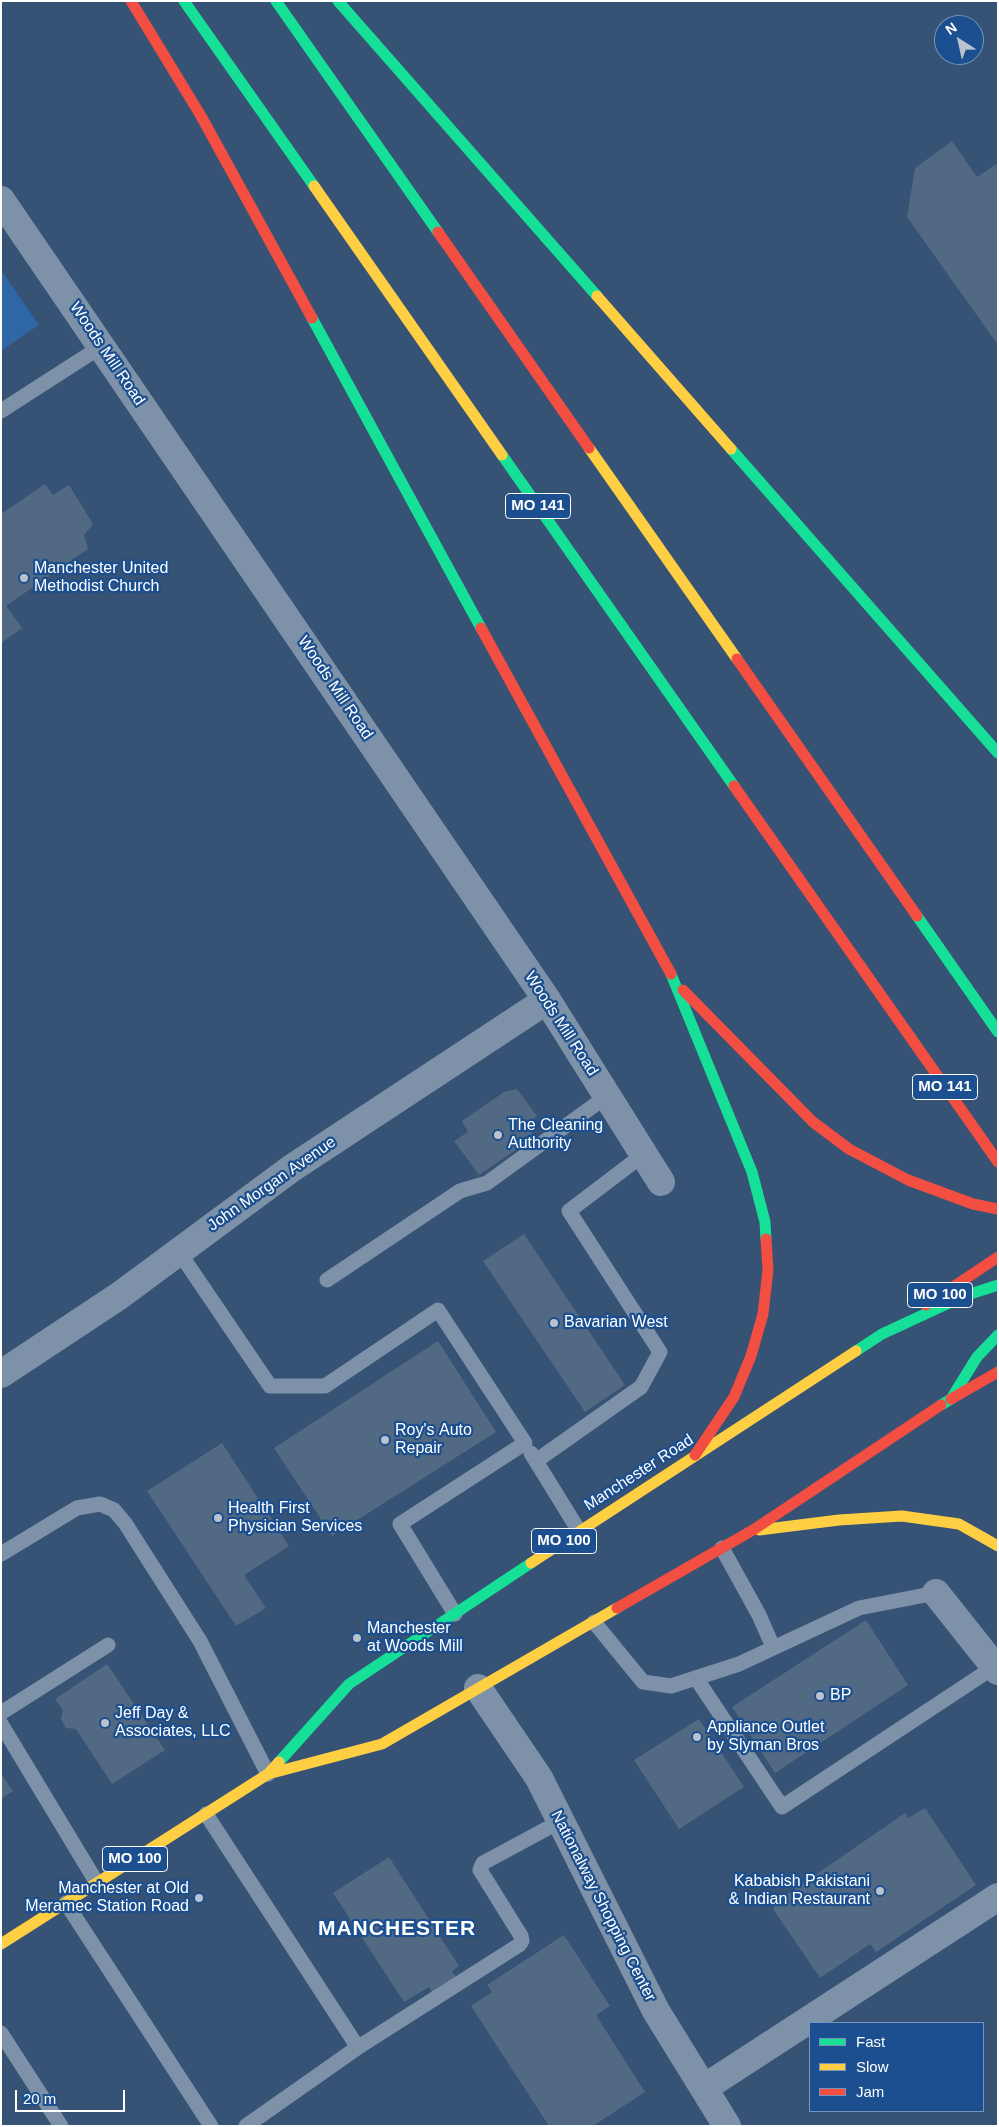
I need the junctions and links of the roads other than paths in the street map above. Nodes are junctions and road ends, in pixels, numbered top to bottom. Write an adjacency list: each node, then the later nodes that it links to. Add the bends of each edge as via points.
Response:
1 (131, 1): 9 (main road, via 201,116)
2 (184, 1): 14 (main road, MO 141)
3 (276, 1): 11 (main road)
4 (338, 1): 8 (main road)
5 (1, 200): 6 (street, Woods Mill Road)
6 (102, 346): 7 (lane); 10 (street, Woods Mill Road)
7 (1, 411)
8 (998, 753)
9 (674, 980): 16 (main road, via 813,1122 849,1149 908,1180 973,1204); 27 (main road, via 752,1172 765,1222 768,1270 763,1314 751,1356 734,1397)
10 (547, 1000): 12 (street, Woods Mill Road); 17 (street, John Morgan Avenue, via 292,1168)
11 (998, 1032)
12 (607, 1096): 13 (street, Woods Mill Road); 19 (lane, via 487,1183 460,1191)
13 (644, 1154): 15 (street, Woods Mill Road); 28 (lane, via 569,1211 660,1352 641,1387)
14 (998, 1162)
15 (661, 1182)
16 (998, 1209)
17 (179, 1252): 24 (street, John Morgan Avenue); 26 (lane, via 270,1386 324,1386 438,1310)
18 (998, 1257): 21 (main road, Manchester Road / MO 100)
19 (326, 1280)
20 (998, 1284): 21 (main road)
21 (882, 1334): 27 (main road, Manchester Road / MO 100)
22 (998, 1334): 25 (main road, via 978,1356)
23 (998, 1372): 25 (main road, Manchester Road / MO 100)
24 (1, 1374)
25 (951, 1399): 29 (main road, Manchester Road / MO 100)
26 (525, 1443): 28 (lane); 35 (lane, via 400,1524)
27 (695, 1456): 30 (main road, Manchester Road / MO 100)
28 (536, 1461): 30 (lane)
29 (753, 1530): 31 (main road, via 902,1516 959,1524); 32 (main road, Manchester Road / MO 100)
30 (579, 1531): 35 (main road, Manchester Road / MO 100)
31 (998, 1546)
32 (722, 1548): 36 (main road, Manchester Road / MO 100); 38 (lane)
33 (1, 1554): 44 (lane, via 77,1508 100,1504 114,1510 125,1522 200,1641)
34 (936, 1592): 38 (lane, via 859,1608); 39 (street)
35 (455, 1614): 44 (main road, Manchester Road / MO 100, via 349,1684)
36 (594, 1622): 40 (lane, via 643,1682 671,1686); 41 (main road, Manchester Road / MO 100)
37 (108, 1645): 42 (lane)
38 (773, 1647): 40 (lane, via 739,1664)
39 (996, 1669): 40 (lane, via 782,1807)
40 (696, 1678)
41 (478, 1688): 44 (main road, Manchester Road / MO 100, via 382,1744); 46 (street, Nationalway Shopping Center, via 539,1778)
42 (1, 1713)
43 (1, 1724): 47 (lane)
44 (268, 1774): 45 (main road, Manchester Road / MO 100)
45 (206, 1814): 47 (main road, Manchester Road / MO 100); 52 (lane)
46 (561, 1821): 52 (lane, via 480,1867 521,1936 519,1945); 53 (street, Nationalway Shopping Center, via 656,2011)
47 (97, 1882): 49 (main road, Manchester Road / MO 100)
48 (998, 1897): 53 (street)
49 (66, 1903): 50 (main road, Manchester Road / MO 100); 55 (lane)
50 (1, 1944)
51 (1, 2033): 54 (lane)
52 (357, 2048): 56 (lane)
53 (704, 2088): 57 (street, Nationalway Shopping Center)
54 (62, 2126)
55 (211, 2126)
56 (246, 2126)
57 (727, 2126)

